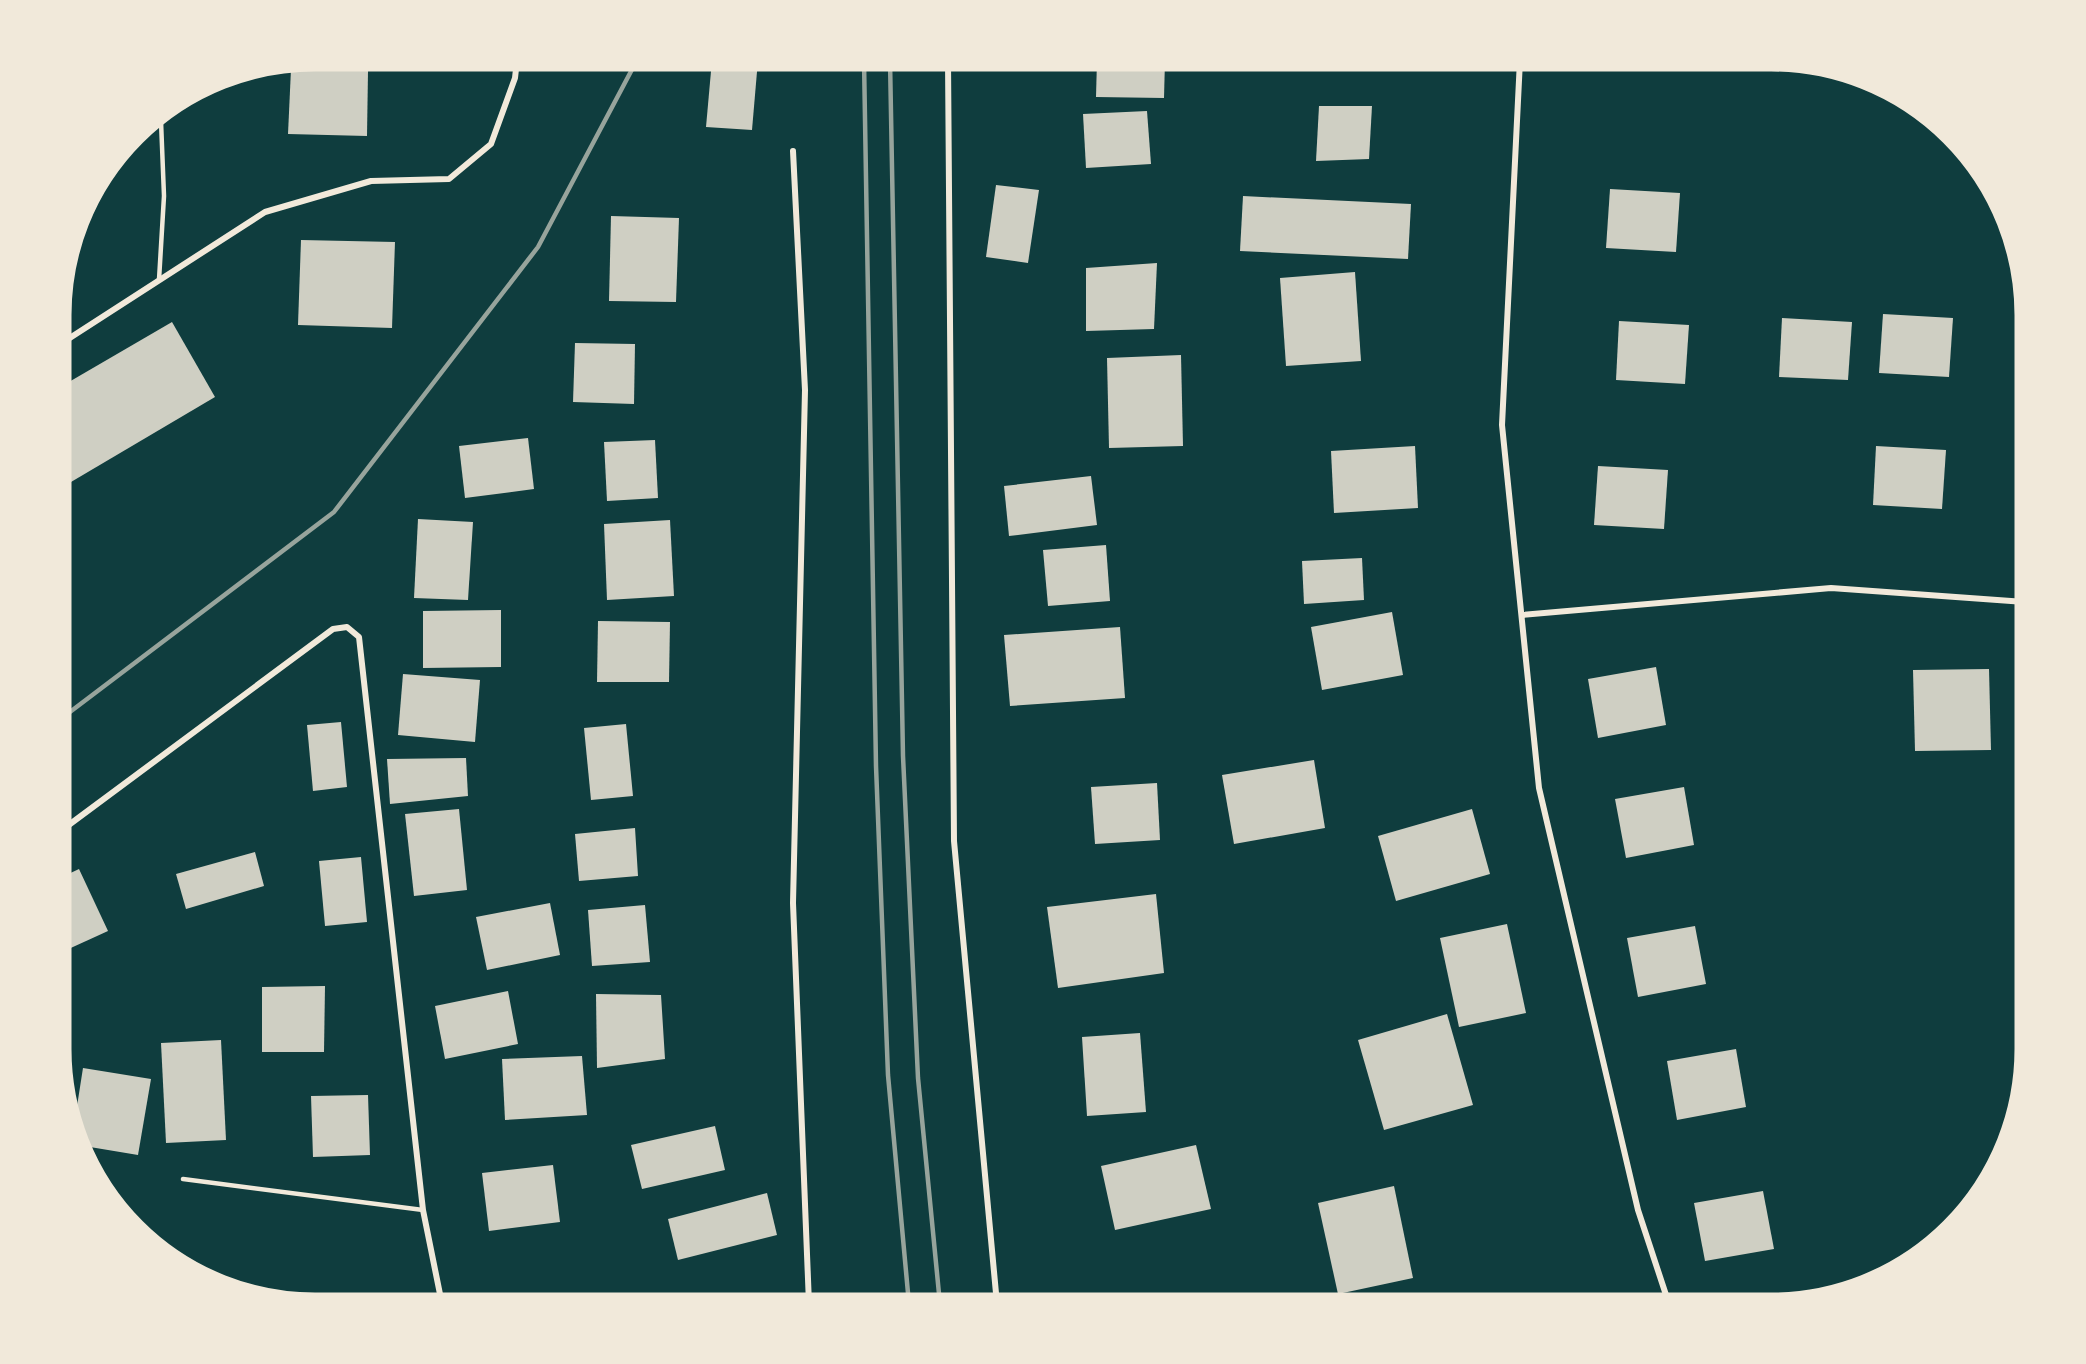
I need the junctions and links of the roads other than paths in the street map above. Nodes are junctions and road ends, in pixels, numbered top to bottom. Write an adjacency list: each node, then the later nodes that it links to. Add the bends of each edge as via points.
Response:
1 (516, 70): 6 (street, via 492,144 449,179 370,181 265,212)
2 (948, 70): 15 (street, via 954,841)
3 (1520, 70): 9 (street, via 1502,425)
4 (161, 125): 6 (lane, via 164,196)
5 (793, 151): 14 (street, via 805,390 793,903)
6 (159, 280): 7 (street)
7 (70, 338)
8 (2016, 601): 9 (street, via 1831,588)
9 (1522, 615): 16 (street, via 1539,788 1638,1210)
10 (70, 824): 12 (street, via 333,628 347,627 359,637)
11 (183, 1179): 12 (lane)
12 (423, 1210): 13 (street)
13 (440, 1294)
14 (809, 1294)
15 (996, 1294)
16 (1666, 1294)

